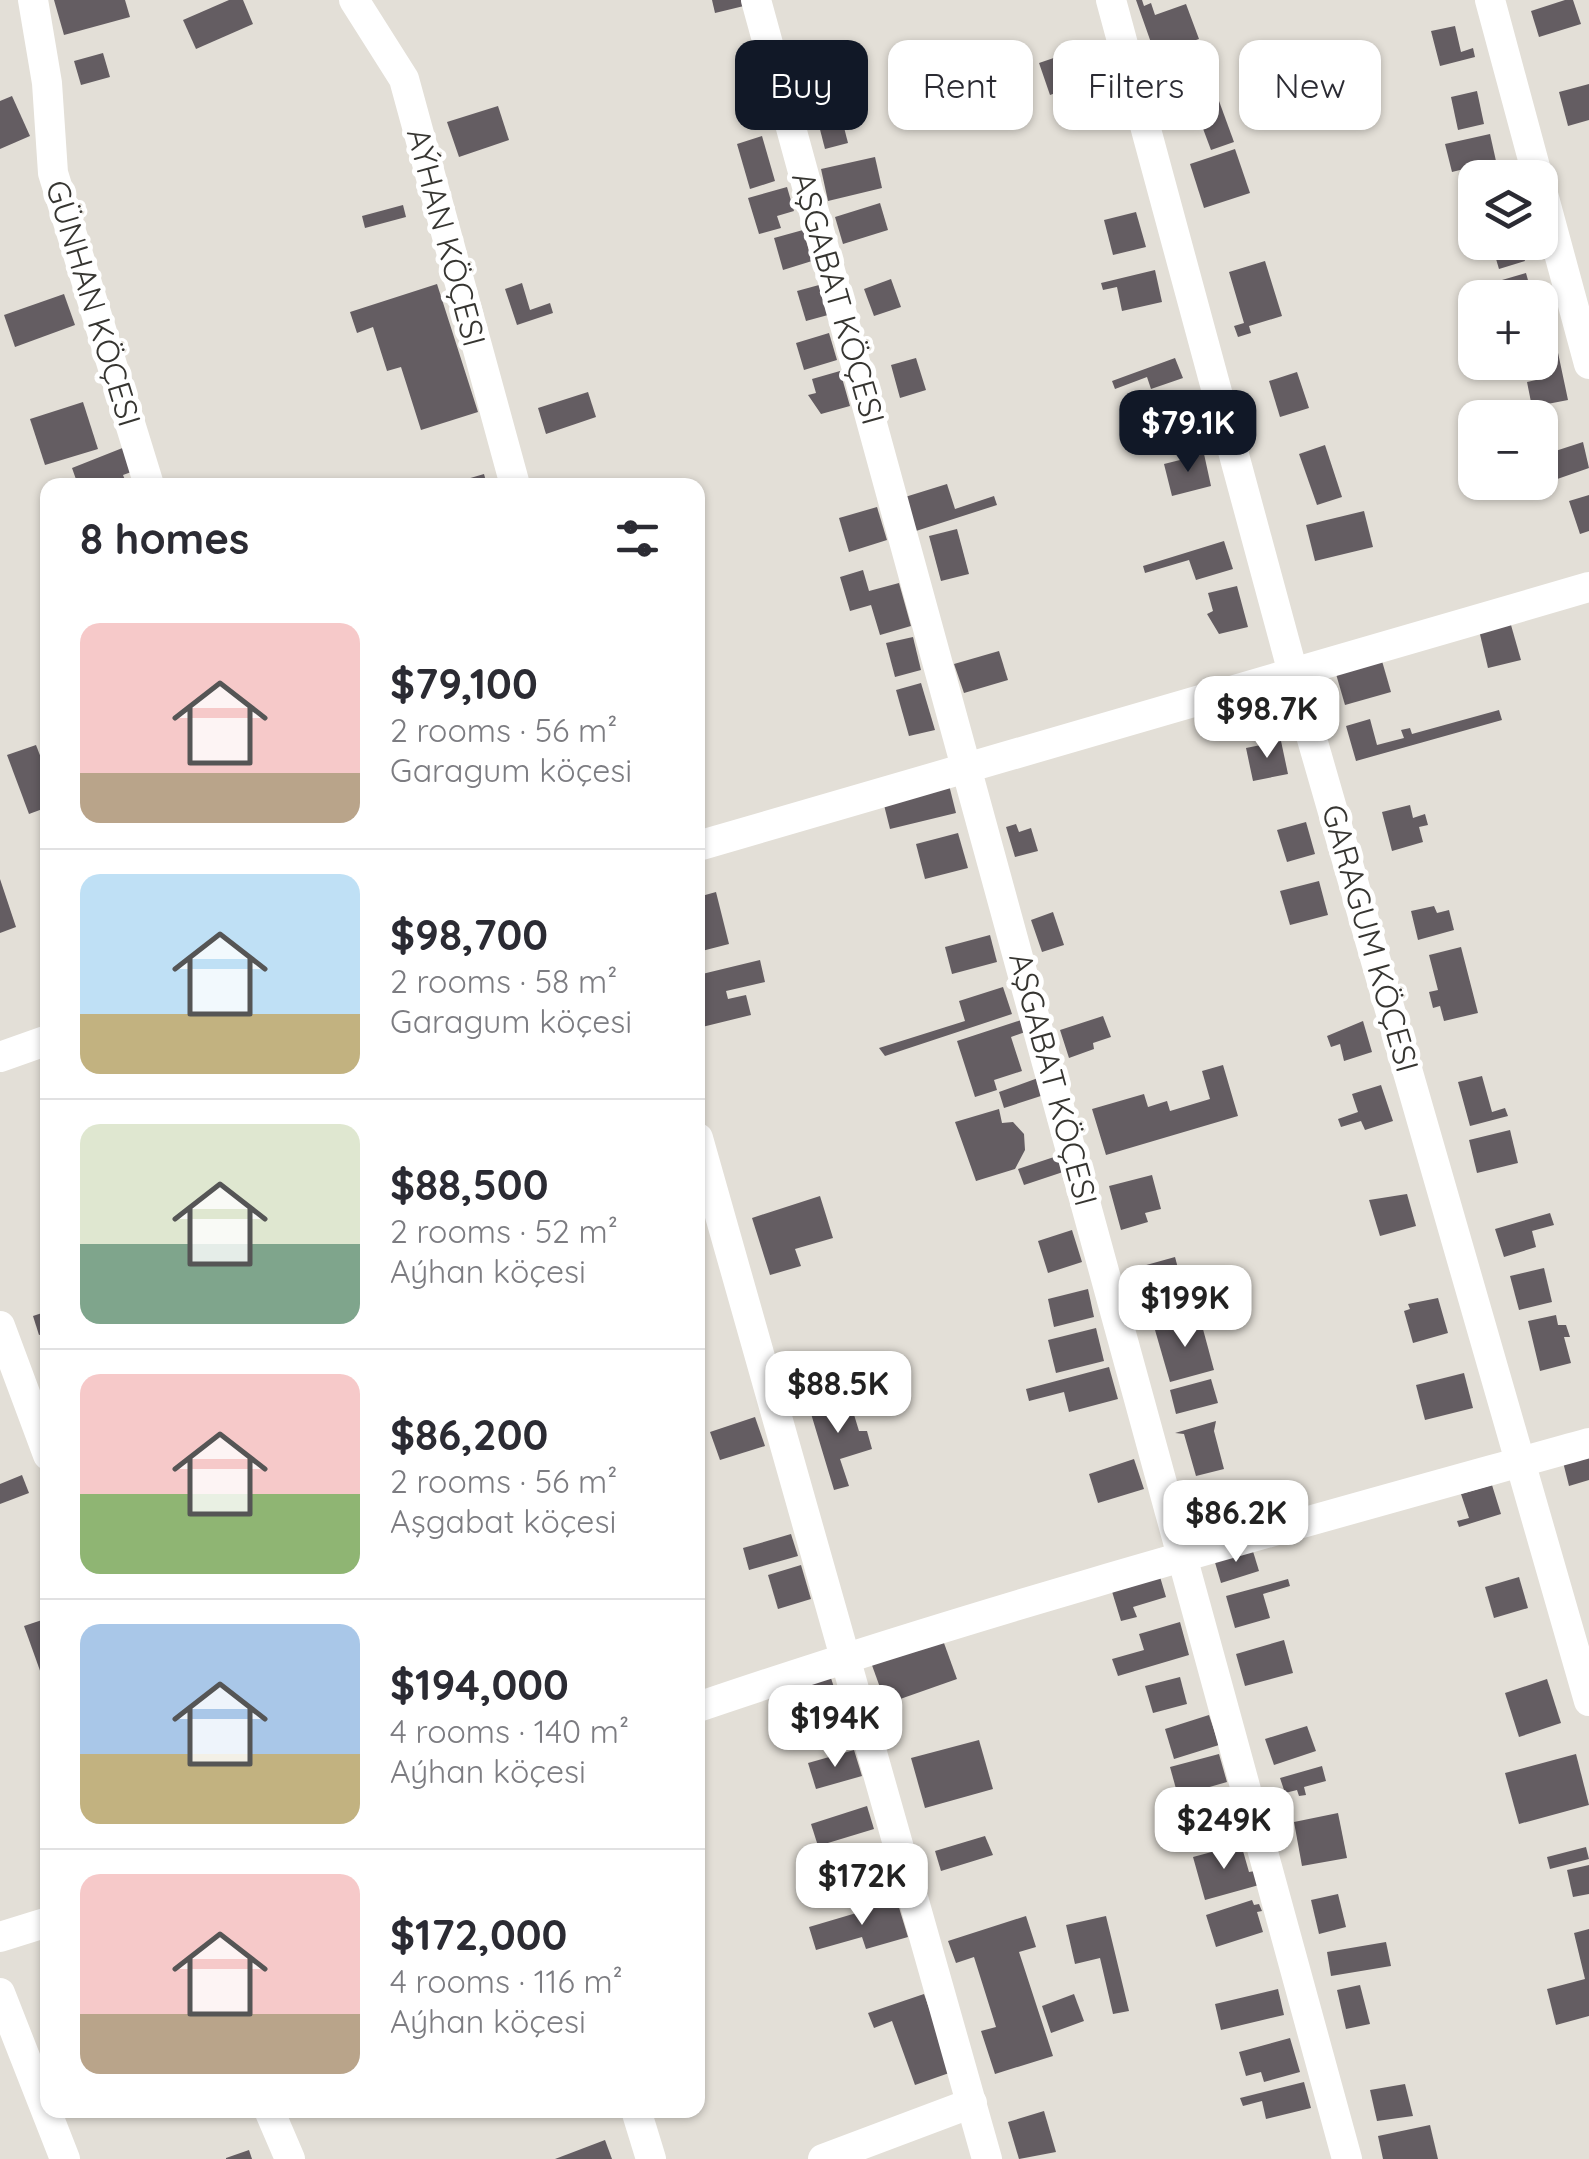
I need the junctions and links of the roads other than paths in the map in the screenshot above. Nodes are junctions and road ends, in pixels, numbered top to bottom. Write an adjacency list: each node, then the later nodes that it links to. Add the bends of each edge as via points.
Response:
1 (32, 0): 9 (street, GÜNHAN KÖÇESI, via 54,173)
2 (354, 0): 10 (street, AÝHAN KÖÇESI, via 404,80)
3 (756, 0): 13 (street, AŞGABAT KÖÇESI)
4 (1111, 0): 12 (street, GARAGUM KÖÇESI)
5 (1490, 0): 6 (street)
6 (1534, 160)
7 (1558, 250): 8 (street)
8 (1589, 364)
9 (147, 478)
10 (513, 478)
11 (1589, 587): 12 (street)
12 (1293, 673): 13 (street); 21 (street, GARAGUM KÖÇESI)
13 (970, 766): 14 (street); 22 (street, AŞGABAT KÖÇESI)
14 (705, 844)
15 (40, 1043): 16 (street)
16 (0, 1057)
17 (705, 1162): 23 (street)
18 (0, 1326): 19 (street)
19 (40, 1434)
20 (1589, 1443): 21 (street)
21 (1524, 1461): 22 (street); 24 (street, GARAGUM KÖÇESI)
22 (1182, 1556): 23 (street); 39 (street, AŞGABAT KÖÇESI)
23 (847, 1656): 25 (street); 30 (street)
24 (1589, 1701)
25 (705, 1704)
26 (40, 1924): 27 (street)
27 (0, 1937)
28 (0, 1992): 29 (street)
29 (40, 2095)
30 (972, 2103): 37 (street); 38 (street)
31 (49, 2118): 34 (street)
32 (272, 2118): 35 (street)
33 (638, 2118): 36 (street)
34 (65, 2159)
35 (290, 2159)
36 (651, 2159)
37 (824, 2159)
38 (987, 2159)
39 (1347, 2159)

